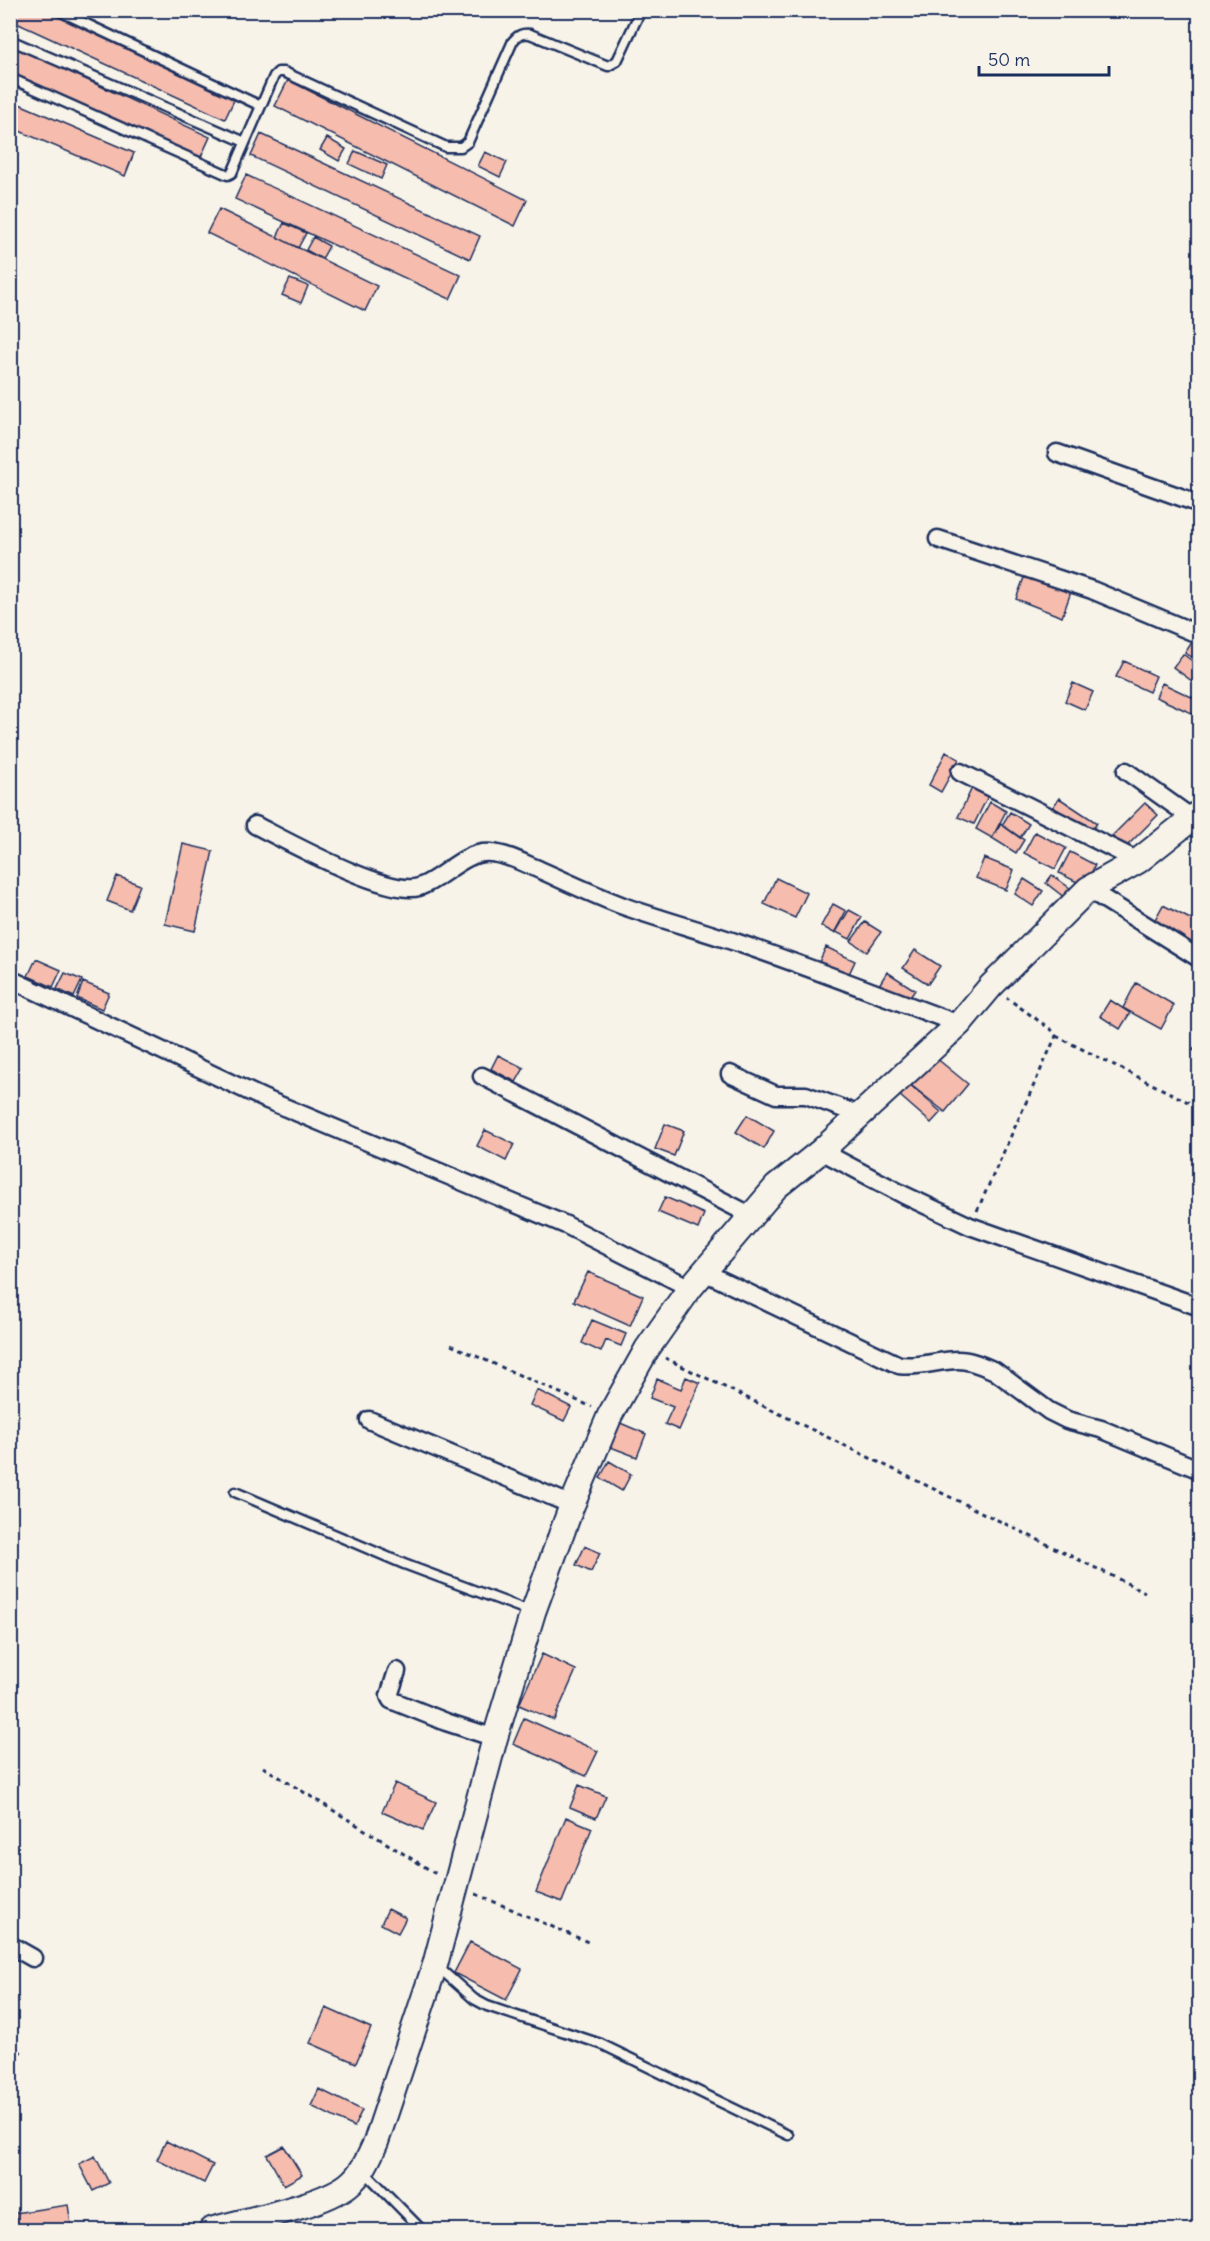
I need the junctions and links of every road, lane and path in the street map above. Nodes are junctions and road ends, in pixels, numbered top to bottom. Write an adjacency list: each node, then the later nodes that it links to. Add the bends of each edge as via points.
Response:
1 (57, 10): 5 (lane)
2 (641, 10): 5 (lane, via 617,62 608,66 530,34 518,36 468,142 460,147 446,147 284,72 274,76)
3 (10, 40): 6 (lane)
4 (10, 78): 6 (lane, via 223,174 232,173)
5 (261, 106): 6 (lane)
6 (245, 142)
7 (1057, 453): 8 (street)
8 (1200, 504)
9 (938, 539): 10 (street, via 1092,590)
10 (1200, 635)
11 (1126, 771): 13 (street)
12 (960, 772): 15 (street)
13 (1197, 814): 15 (main road)
14 (255, 825): 20 (street, via 386,885 407,888 435,880 478,854 515,859 626,907)
15 (1138, 861): 16 (main road)
16 (1088, 889): 17 (street); 19 (main road)
17 (1200, 959)
18 (10, 979): 29 (street, via 265,1099)
19 (991, 986): 20 (main road); 21 (path)
20 (959, 1024): 25 (main road)
21 (1056, 1036): 24 (path); 28 (path)
22 (730, 1074): 25 (street, via 776,1095 806,1095)
23 (482, 1076): 27 (street)
24 (1200, 1108)
25 (860, 1115): 26 (main road)
26 (821, 1151): 27 (main road, via 776,1187); 28 (street)
27 (752, 1216): 29 (main road)
28 (970, 1226): 30 (street)
29 (697, 1280): 32 (main road); 35 (street, via 899,1365 956,1360 985,1366 1067,1420)
30 (1200, 1307)
31 (451, 1345): 33 (path)
32 (647, 1349): 33 (main road); 38 (path)
33 (610, 1415): 37 (main road)
34 (369, 1420): 37 (street)
35 (1200, 1470)
36 (235, 1492): 39 (lane, via 404,1564)
37 (572, 1505): 39 (main road)
38 (1145, 1592)
39 (532, 1612): 41 (main road)
40 (397, 1671): 41 (street, via 391,1700)
41 (495, 1738): 43 (main road)
42 (263, 1767): 43 (path)
43 (455, 1885): 44 (path); 47 (main road)
44 (590, 1943)
45 (10, 1945): 46 (street)
46 (33, 1958)
47 (435, 1965): 50 (lane, via 474,2000 601,2044); 51 (main road)
48 (10, 2046): 49 (path)
49 (22, 2053)
50 (788, 2135)
51 (363, 2170): 52 (main road, via 348,2185 307,2204); 53 (lane)
52 (213, 2230)
53 (422, 2230)

